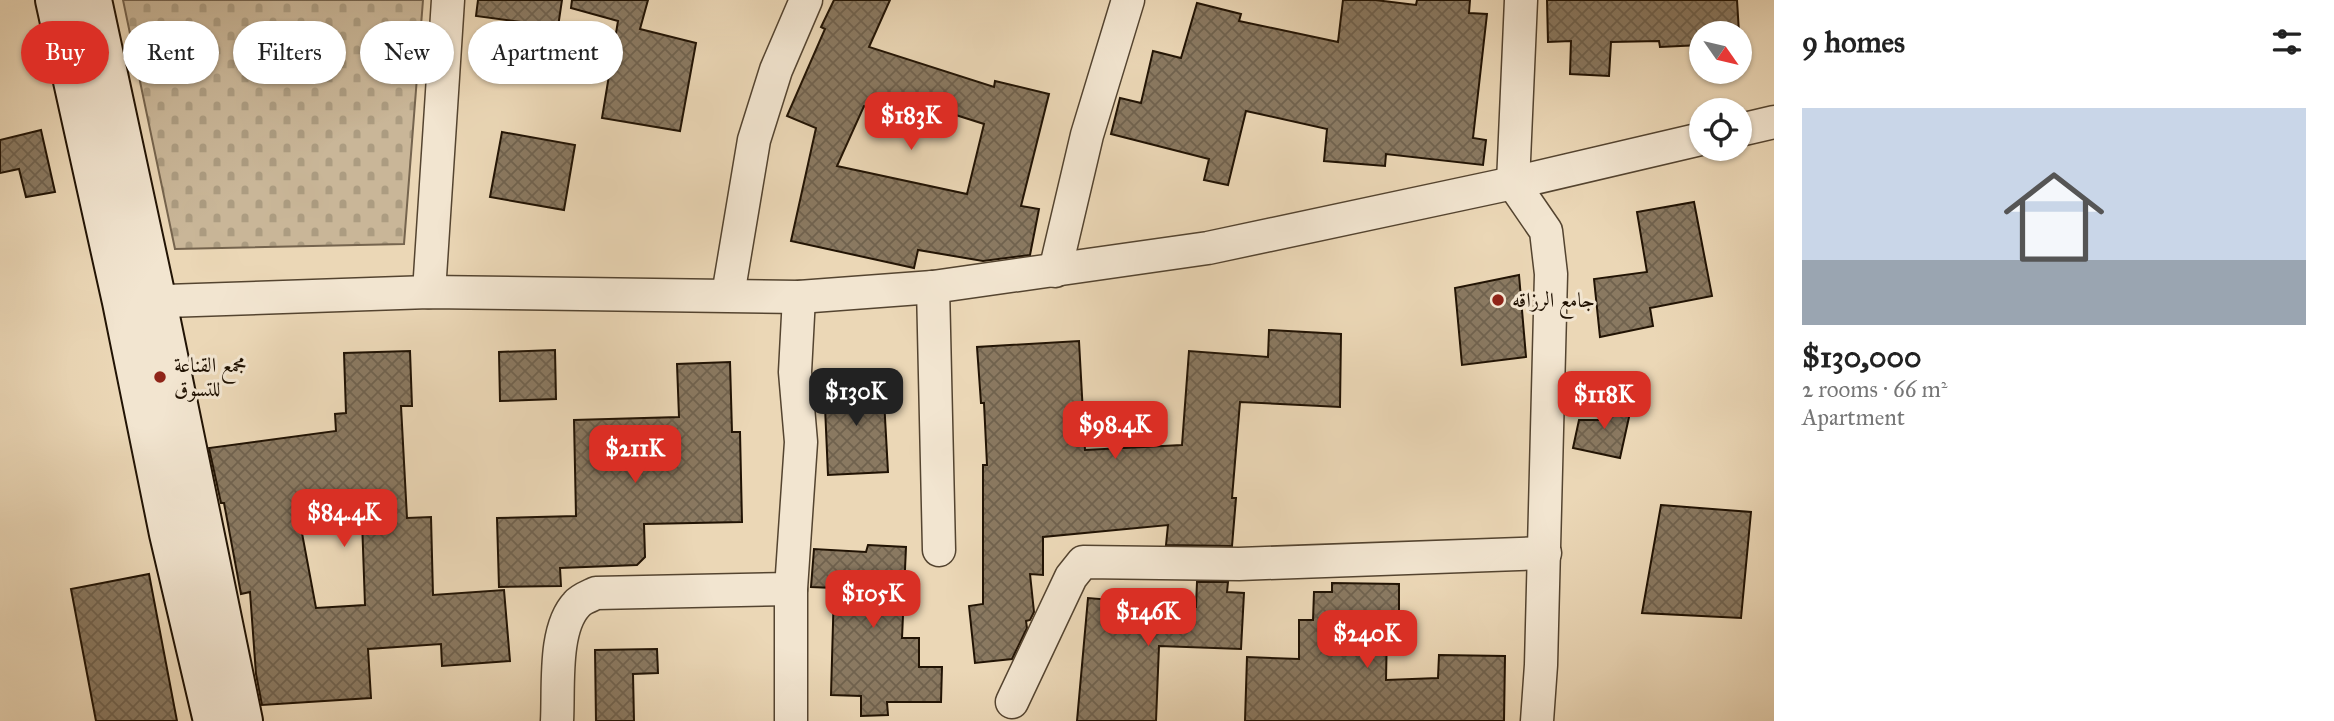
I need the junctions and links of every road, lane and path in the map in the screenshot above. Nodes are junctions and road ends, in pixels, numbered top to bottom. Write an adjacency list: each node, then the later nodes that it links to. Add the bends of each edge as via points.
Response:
1 (55, 0): 16 (main road)
2 (92, 0): 16 (main road)
3 (448, 0): 13 (street)
4 (806, 0): 14 (street, via 776,70 754,140)
5 (1128, 0): 11 (street, via 1087,135)
6 (1521, 0): 10 (street)
7 (1774, 122): 8 (street)
8 (1752, 127)
9 (1689, 142): 10 (street)
10 (1513, 183): 11 (street, via 1208,248); 18 (street, via 1546,232 1551,274)
11 (1055, 271): 12 (street)
12 (933, 287): 15 (street); 17 (street)
13 (429, 292): 14 (street); 16 (street)
14 (728, 295): 15 (street)
15 (799, 297): 19 (street, via 795,372 801,442)
16 (140, 302): 21 (main road, via 170,534); 22 (main road)
17 (939, 550)
18 (1545, 553): 20 (street, via 1239,564 1083,562 1071,577); 25 (street)
19 (791, 589): 23 (street, via 596,593 578,603 561,636); 24 (street)
20 (1012, 702)
21 (213, 721)
22 (243, 721)
23 (557, 721)
24 (791, 721)
25 (1537, 721)

